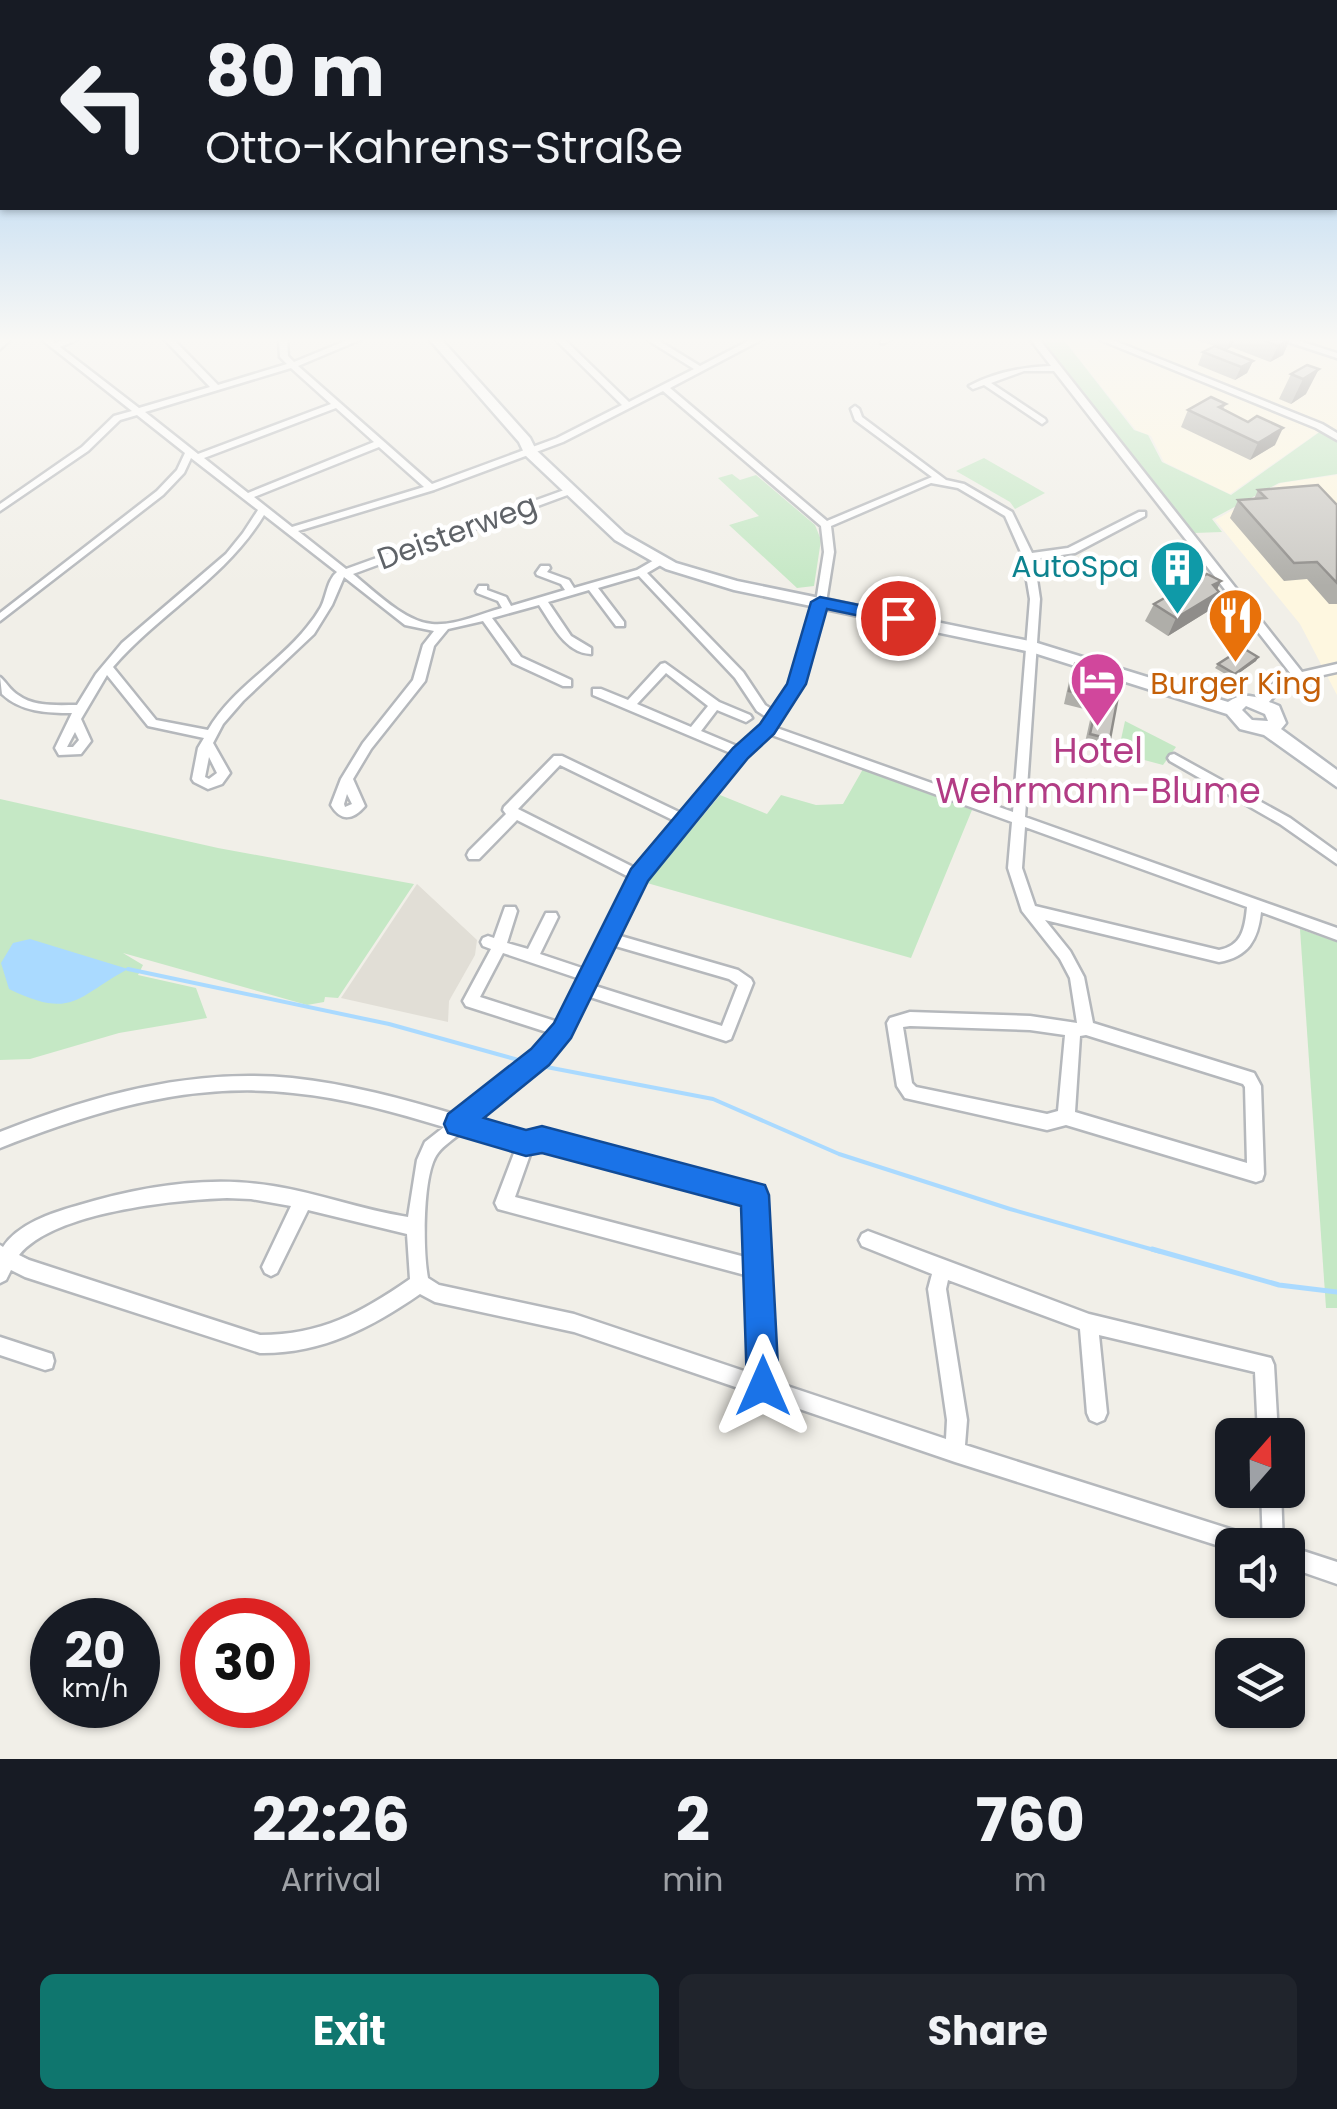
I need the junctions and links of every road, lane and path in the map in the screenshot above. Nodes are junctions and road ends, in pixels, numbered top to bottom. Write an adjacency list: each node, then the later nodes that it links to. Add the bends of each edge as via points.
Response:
1 (115, 421): 20 (street)
2 (150, 421): 14 (street)
3 (295, 421): 14 (street)
4 (355, 421): 12 (street)
5 (506, 421): 13 (main road)
6 (596, 421): 13 (street)
7 (704, 421): 24 (street)
8 (862, 421): 16 (street)
9 (1099, 421): 50 (street)
10 (1307, 421): 11 (street)
11 (1337, 437)
12 (380, 443): 17 (street); 19 (street)
13 (530, 452): 17 (street); 18 (main road)
14 (197, 458): 15 (street); 15 (street); 19 (street)
15 (180, 471): 41 (street)
16 (941, 480): 24 (street); 27 (street, via 1008,514)
17 (430, 488): 26 (street)
18 (570, 490): 28 (main road, via 620,538); 30 (street, Deisterweg)
19 (247, 497): 21 (street)
20 (0, 508)
21 (263, 509): 23 (street); 25 (street)
22 (1142, 514): 27 (street, via 1071,551)
23 (279, 521): 25 (street); 26 (street)
24 (826, 526): 38 (street, via 829,552)
25 (255, 528): 48 (street, via 221,569)
26 (291, 530): 30 (street)
27 (1028, 557): 46 (street)
28 (660, 562): 31 (street); 38 (main road)
29 (545, 568): 35 (street, via 541,574 565,582)
30 (344, 572): 32 (street); 36 (street)
31 (642, 572): 33 (street); 59 (street, via 739,675)
32 (362, 586): 36 (street); 43 (street)
33 (592, 587): 35 (street); 42 (street)
34 (483, 588): 39 (street)
35 (572, 592): 37 (street)
36 (334, 595): 48 (street, via 308,634 238,699 209,739 152,722)
37 (542, 601): 39 (street); 47 (street, via 567,638)
38 (820, 602): 46 (main road); 59 (street, via 801,673)
39 (509, 610): 40 (street)
40 (486, 617): 44 (street); 52 (street, via 517,660)
41 (0, 618)
42 (620, 624)
43 (422, 627): 44 (street); 45 (street)
44 (444, 627): 45 (street)
45 (429, 646): 64 (street, via 419,682)
46 (1034, 647): 57 (main road); 67 (street)
47 (587, 651)
48 (107, 667): 51 (street, via 77,714 19,702)
49 (1337, 668): 50 (street)
50 (1297, 674): 54 (street)
51 (0, 680)
52 (567, 683)
53 (597, 692): 55 (street)
54 (1260, 703): 57 (main road, via 1241,701); 60 (main road, via 1276,714)
55 (630, 705): 56 (street, via 665,667); 61 (street)
56 (715, 705): 58 (street); 61 (street)
57 (1232, 710): 60 (main road, via 1242,723)
58 (746, 718)
59 (772, 723): 62 (street); 67 (street)
60 (1269, 728): 65 (main road)
61 (693, 732): 62 (street)
62 (740, 753): 68 (street)
63 (1174, 758): 70 (street)
64 (347, 778)
65 (1337, 780)
66 (516, 813): 68 (street, via 509,810 558,759); 69 (street); 71 (street)
67 (1016, 818): 72 (street); 73 (street, via 1015,868)
68 (685, 820): 71 (street)
69 (474, 855)
70 (1337, 859)
71 (640, 876): 77 (street)
72 (1254, 903): 73 (street, via 1247,944 1230,956); 76 (street)
73 (1029, 911): 81 (street, via 1077,977)
74 (510, 912): 78 (street)
75 (552, 916): 79 (street)
76 (1337, 934)
77 (607, 938): 80 (street); 80 (street, via 746,983 726,1034)
78 (493, 946): 79 (street); 82 (street, via 471,1000)
79 (530, 958): 80 (street)
80 (585, 982): 82 (street)
81 (1079, 1029): 83 (street); 83 (street, via 910,1018 895,1024 911,1093 1047,1122); 83 (street, via 1248,1078 1256,1174)
82 (562, 1030): 84 (street, via 540,1057)
83 (1066, 1117)
84 (457, 1124): 85 (street, via 335,1091 226,1082 128,1096); 86 (street); 88 (street, via 425,1157)
85 (0, 1140)
86 (526, 1143): 93 (street, via 542,1140 755,1195); 93 (street, via 504,1203)
87 (303, 1201): 88 (street); 90 (street, via 249,1190 156,1196 42,1228 16,1242); 91 (street)
88 (418, 1227): 94 (street)
89 (868, 1240): 92 (street)
90 (3, 1262): 94 (street, via 277,1346 365,1321)
91 (271, 1267)
92 (942, 1269): 95 (street); 101 (street, via 936,1289 957,1420)
93 (759, 1270): 98 (street)
94 (420, 1283): 98 (street, via 436,1293 574,1324)
95 (1089, 1324): 99 (street); 100 (street, via 1264,1365)
96 (0, 1346): 97 (street)
97 (45, 1362)
98 (763, 1386): 101 (street)
99 (1097, 1413)
100 (1267, 1418)
101 (955, 1452): 102 (street)
102 (1215, 1534)
103 (1305, 1563): 104 (street)
104 (1337, 1573)

